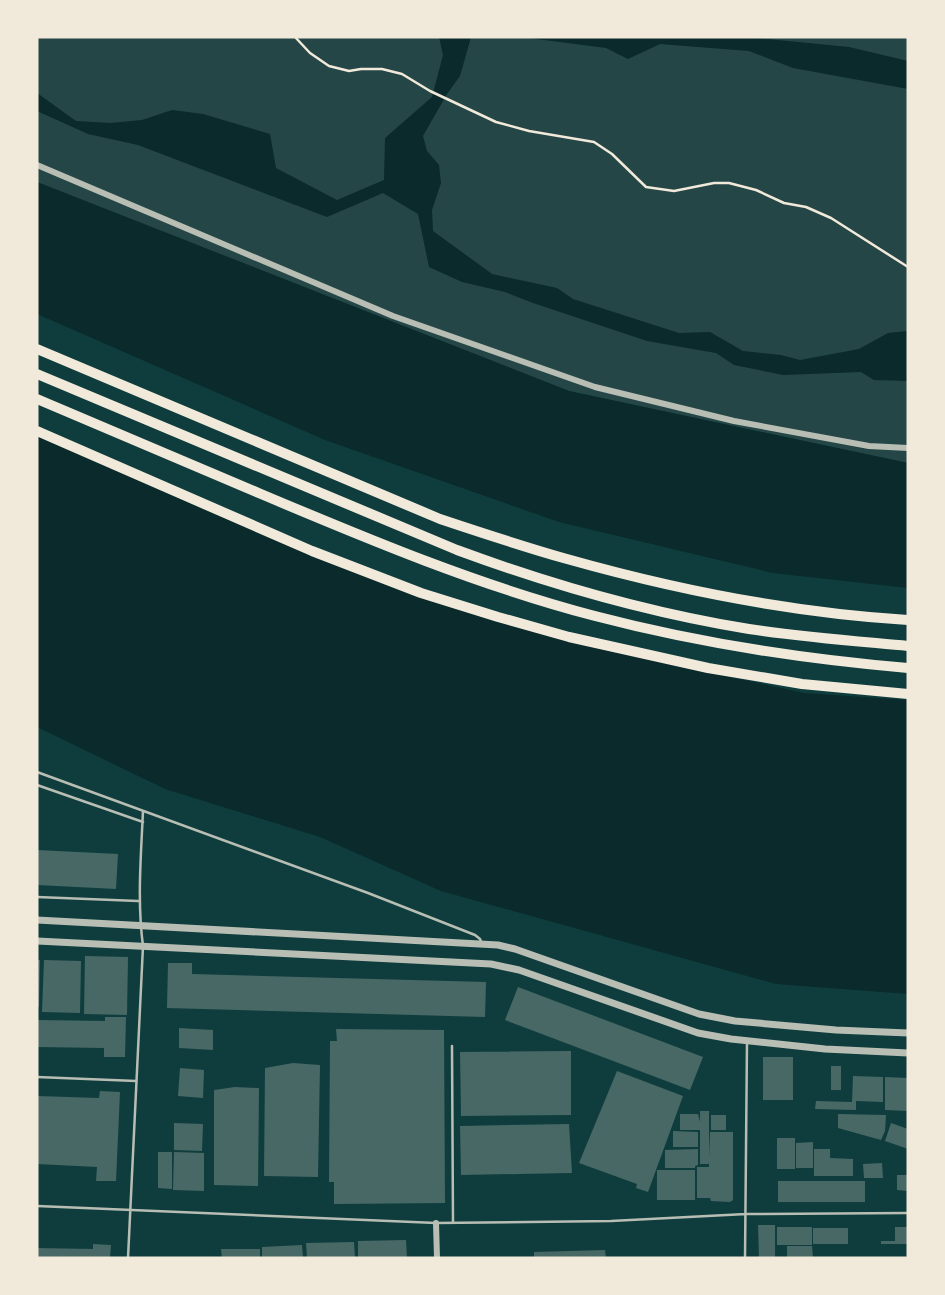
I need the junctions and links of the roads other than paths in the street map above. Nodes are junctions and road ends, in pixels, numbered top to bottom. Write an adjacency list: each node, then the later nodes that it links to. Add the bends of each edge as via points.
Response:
1 (37, 165): 6 (street, via 393,316 595,387 734,421 869,446)
2 (37, 349): 7 (highway, via 391,499 507,541 715,594 804,610)
3 (37, 374): 8 (highway, via 520,573 663,612 748,629)
4 (37, 399): 9 (highway, via 378,544 520,594 595,616 754,650)
5 (37, 431): 10 (highway, via 312,551 485,613 708,668 802,684)
6 (908, 448)
7 (908, 620)
8 (908, 646)
9 (908, 668)
10 (908, 694)
11 (37, 772): 13 (lane)
12 (37, 785): 14 (lane)
13 (144, 811): 14 (lane); 20 (lane, via 475,935)
14 (143, 822): 16 (lane)
15 (37, 897): 16 (lane)
16 (140, 901): 18 (lane)
17 (37, 920): 18 (street)
18 (140, 925): 20 (street); 21 (lane)
19 (37, 941): 21 (street)
20 (482, 944): 22 (street, via 515,948 699,1014)
21 (143, 946): 24 (street, via 491,964 698,1033); 28 (lane)
22 (750, 1023): 23 (street); 24 (street)
23 (908, 1033)
24 (747, 1041): 26 (street); 32 (lane)
25 (452, 1046): 34 (lane)
26 (908, 1053)
27 (37, 1077): 28 (lane)
28 (136, 1081): 30 (lane)
29 (37, 1206): 30 (lane)
30 (130, 1210): 33 (lane); 35 (lane)
31 (908, 1213): 32 (lane)
32 (746, 1214): 34 (lane); 37 (lane)
33 (436, 1223): 34 (lane); 36 (street)
34 (453, 1223)
35 (128, 1258)
36 (437, 1258)
37 (746, 1258)

